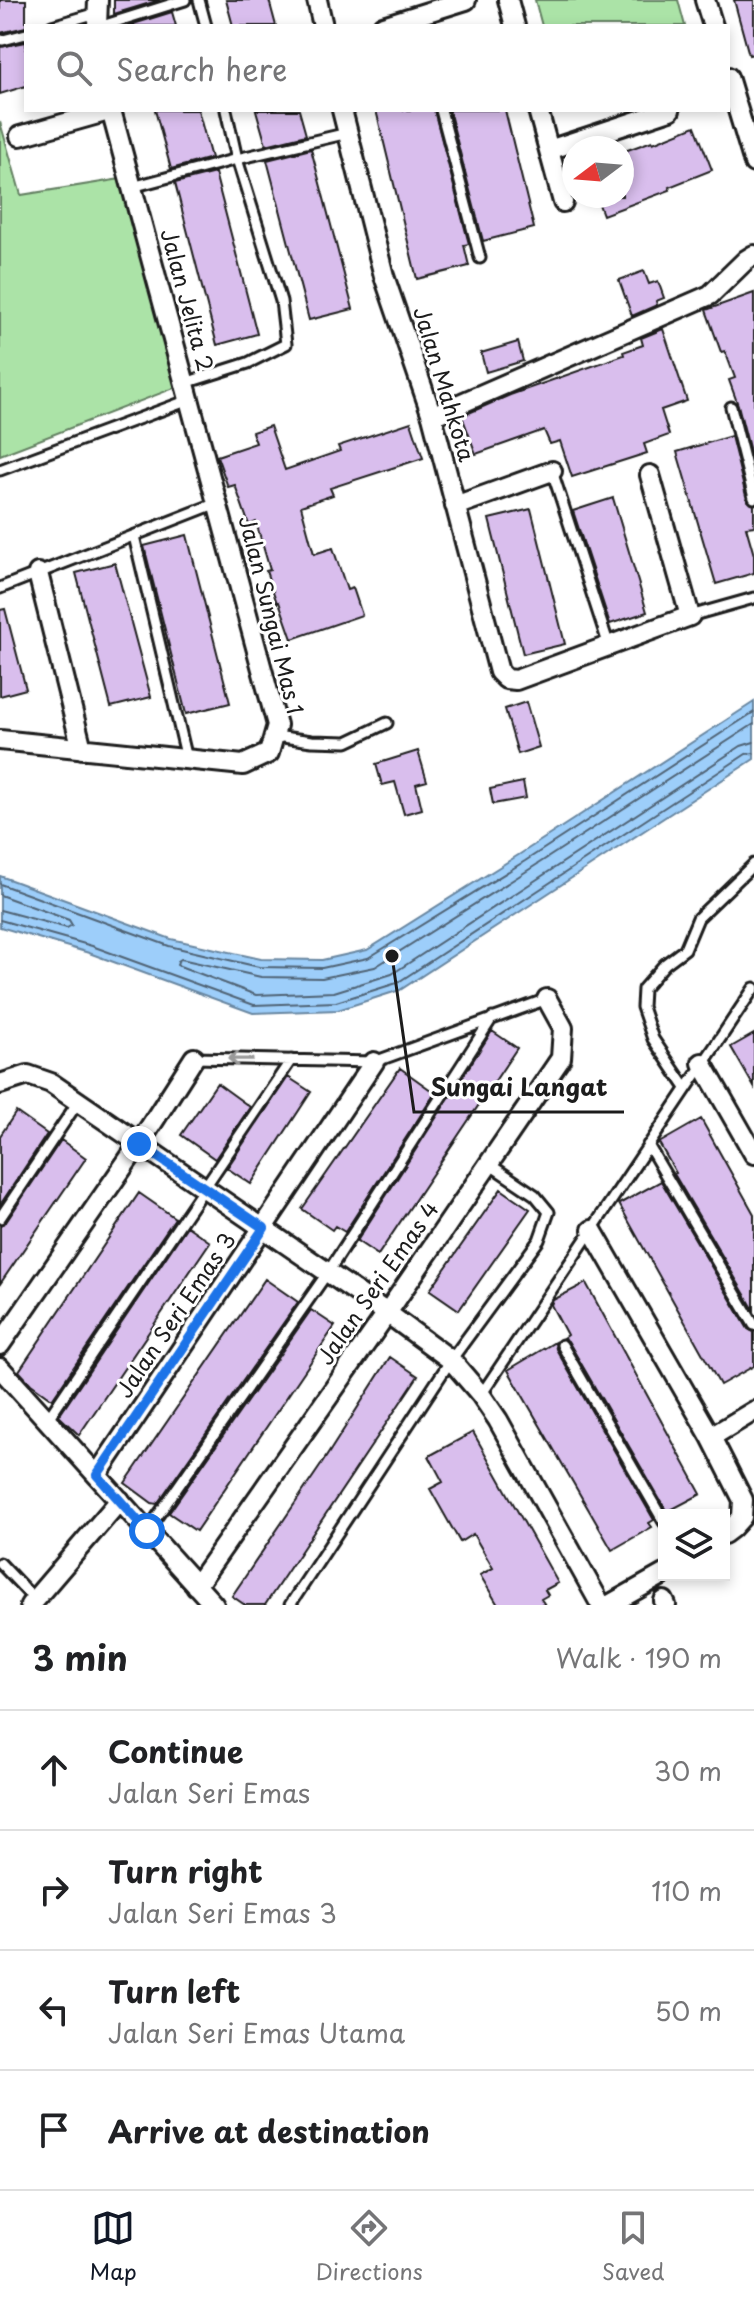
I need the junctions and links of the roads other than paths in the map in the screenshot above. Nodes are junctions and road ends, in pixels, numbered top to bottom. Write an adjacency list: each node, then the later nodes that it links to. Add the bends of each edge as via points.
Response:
1 (185, 0): 7 (lane)
2 (199, 0): 10 (lane)
3 (317, 0): 11 (street)
4 (466, 0): 8 (street)
5 (508, 0): 13 (street)
6 (705, 0): 14 (street)
7 (98, 16): 9 (lane)
8 (417, 21): 12 (street)
9 (61, 24)
10 (205, 24)
11 (323, 24)
12 (397, 24)
13 (514, 24)
14 (712, 24)
15 (24, 35): 16 (lane)
16 (3, 40)
17 (730, 89): 29 (street)
18 (105, 112): 26 (street)
19 (113, 112): 30 (street, Jalan Jelita 2)
20 (226, 112): 28 (lane)
21 (343, 112): 25 (street, Jalan Mahkota)
22 (442, 112): 33 (lane)
23 (539, 112): 27 (street)
24 (664, 112): 27 (street)
25 (348, 133): 28 (lane); 36 (street, Jalan Mahkota, via 384,276)
26 (20, 136)
27 (549, 150): 31 (street)
28 (237, 159): 30 (lane); 34 (lane, via 281,301 286,344)
29 (754, 163)
30 (132, 187): 34 (street, Jalan Jelita 2)
31 (562, 198)
32 (754, 255): 36 (street, via 710,295)
33 (480, 258)
34 (187, 391): 37 (lane); 41 (street, Jalan Jelita 2)
35 (731, 407): 40 (lane)
36 (432, 416): 42 (street, Jalan Mahkota)
37 (0, 470)
38 (552, 471): 42 (street); 48 (lane)
39 (650, 475): 47 (street)
40 (754, 498)
41 (217, 503): 43 (lane); 50 (street, Jalan Sungai Mas 1, via 277,725)
42 (455, 506): 48 (street, Jalan Mahkota, via 499,672 506,679 516,680)
43 (134, 536): 44 (lane); 53 (lane)
44 (38, 573): 45 (lane); 52 (street)
45 (0, 588)
46 (754, 598): 47 (lane)
47 (690, 616): 48 (street)
48 (609, 646)
49 (387, 723): 50 (lane, via 347,742)
50 (275, 736): 53 (street, Jalan Sungai Mas 1, via 269,753 243,765)
51 (0, 740): 52 (street, Jalan Sungai Mas 1)
52 (82, 749): 53 (street, Jalan Sungai Mas 1)
53 (187, 759)
54 (754, 864): 63 (lane, via 698,918 685,949 643,989 642,1007 653,1039)
55 (754, 988): 61 (lane)
56 (547, 999): 57 (lane); 68 (street, Jalan Seri Emas 4, via 563,1028 561,1058)
57 (492, 1018): 60 (lane); 73 (lane)
58 (194, 1058): 59 (lane, one-way to 58); 65 (street)
59 (291, 1060): 60 (lane); 69 (lane)
60 (374, 1062): 71 (street, Jalan Seri Emas 3)
61 (702, 1063): 63 (lane); 67 (street)
62 (0, 1084): 64 (street, via 28,1075)
63 (686, 1088): 66 (lane)
64 (78, 1102): 65 (street); 70 (lane)
65 (139, 1144): 69 (street); 76 (street)
66 (648, 1145): 72 (lane); 75 (lane)
67 (754, 1154)
68 (489, 1163): 74 (street, Jalan Seri Emas 4); 78 (lane, via 535,1195 549,1212 539,1240)
69 (206, 1188): 71 (street); 82 (lane)
70 (0, 1218)
71 (264, 1228): 73 (street); 84 (street, Jalan Seri Emas 3)
72 (592, 1230): 80 (lane); 83 (street)
73 (328, 1272): 74 (street); 88 (lane)
74 (387, 1313): 78 (street); 91 (street, Jalan Seri Emas 4)
75 (754, 1325)
76 (0, 1345)
77 (562, 1345): 86 (lane)
78 (451, 1360): 80 (street); 94 (lane)
79 (0, 1368): 82 (street)
80 (481, 1395): 95 (street)
81 (754, 1411): 83 (street)
82 (47, 1420): 84 (street)
83 (711, 1437): 87 (street, via 743,1500 742,1517)
84 (97, 1475): 85 (street)
85 (120, 1500): 88 (street); 92 (street)
86 (658, 1512)
87 (730, 1530)
88 (147, 1531): 91 (street)
89 (0, 1563): 92 (lane)
90 (658, 1577): 96 (street)
91 (196, 1586): 93 (street)
92 (33, 1602)
93 (214, 1605)
94 (290, 1605)
95 (601, 1605)
96 (609, 1605)

